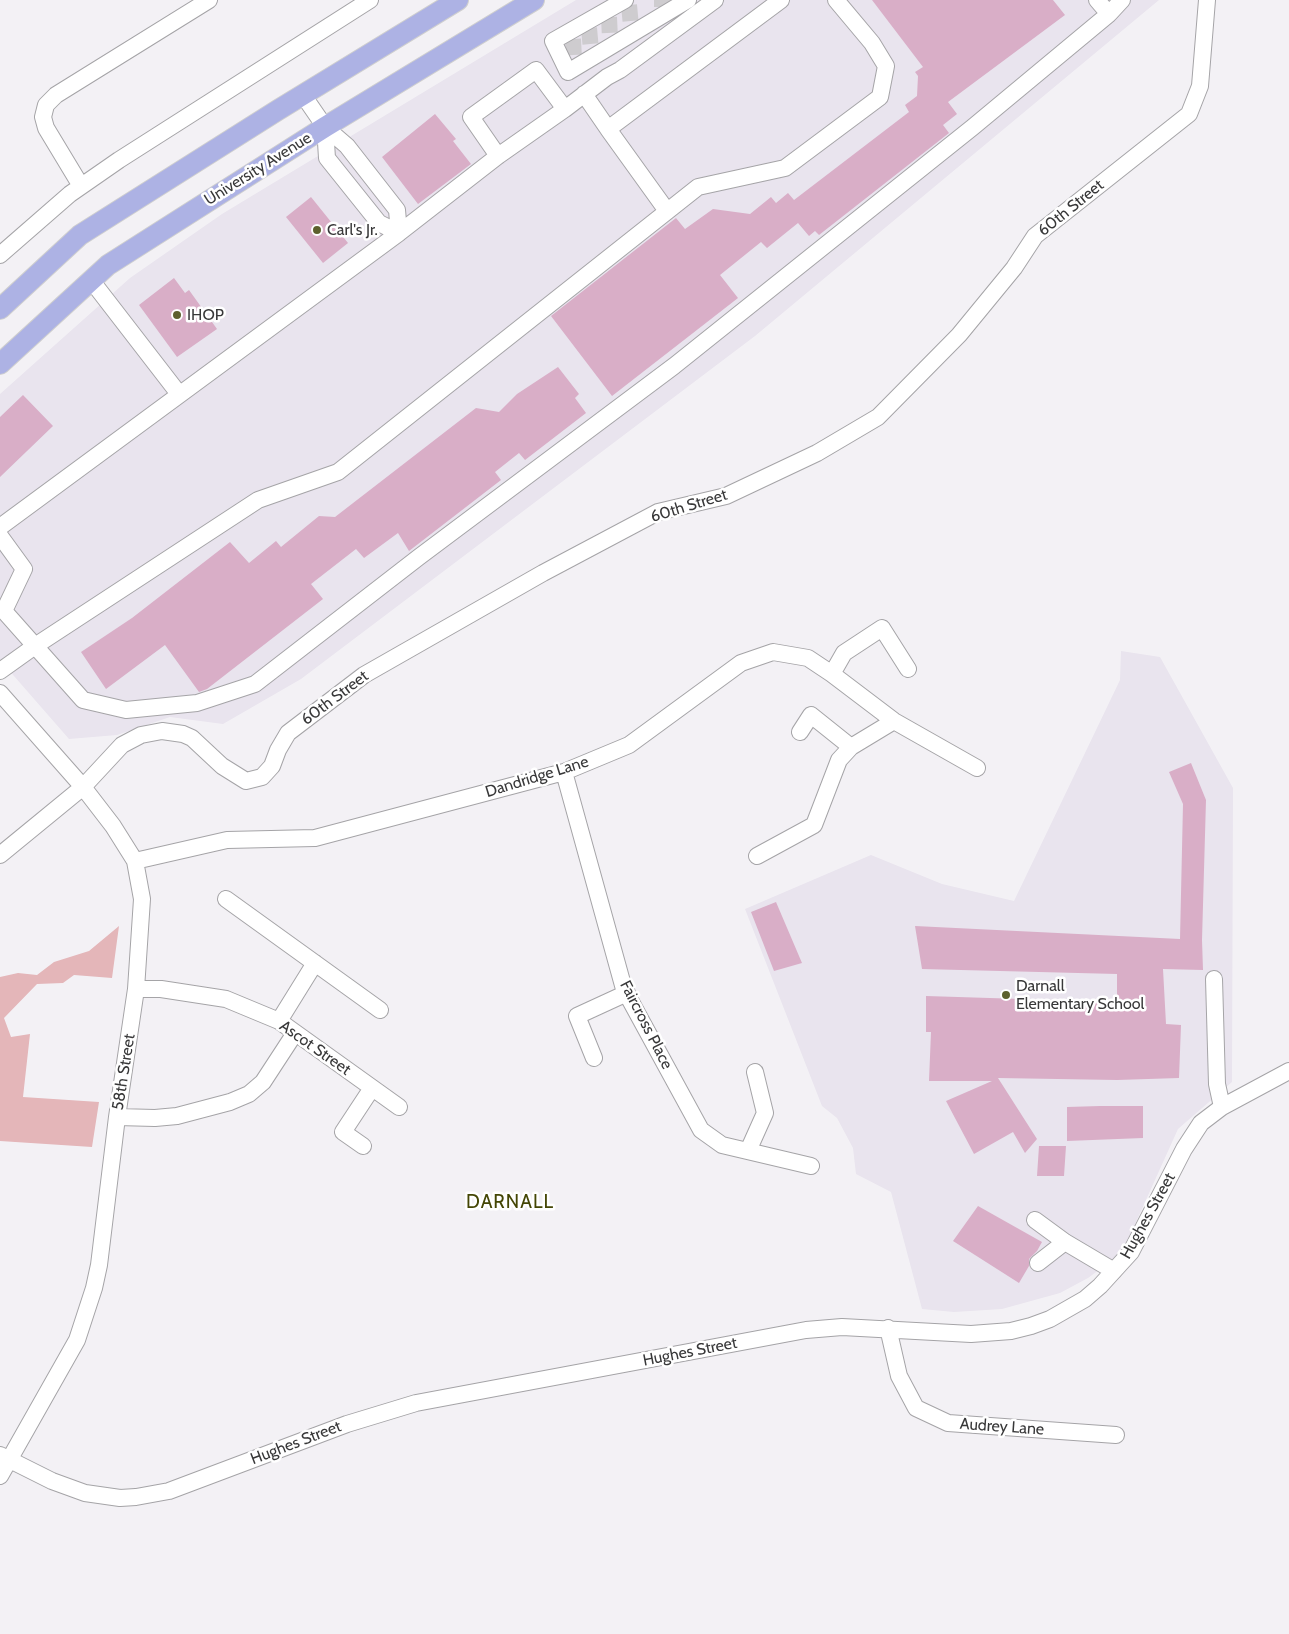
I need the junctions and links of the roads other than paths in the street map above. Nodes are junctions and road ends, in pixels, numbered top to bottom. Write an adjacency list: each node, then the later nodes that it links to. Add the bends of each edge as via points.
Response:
1 (209, 0): 22 (street, via 46,105 43,117 46,128)
2 (370, 0): 22 (street)
3 (458, 0): 16 (main road)
4 (534, 0): 19 (main road, University Avenue)
5 (715, 0): 15 (street)
6 (781, 0): 20 (street)
7 (836, 0): 23 (street, via 872,43 886,66 880,96 785,168 698,186)
8 (1097, 0): 13 (street)
9 (1122, 0): 13 (street)
10 (1207, 0): 42 (street, 60th Street, via 1200,86 1189,114 1035,236 1014,268 959,335 878,417 817,453 726,496 658,512 364,675 288,733 272,766 262,777 246,781 222,766 192,738 162,731 141,735 122,745)
11 (684, 1): 14 (street)
12 (627, 2): 14 (street, via 581,29 553,40 568,72 574,63)
13 (1109, 14): 32 (street, via 674,366 255,684 197,704 126,710 83,700)
14 (610, 43): 15 (street)
15 (607, 77): 17 (street)
16 (304, 94): 19 (street); 27 (main road, via 80,235)
17 (584, 94): 18 (street); 20 (street)
18 (565, 109): 21 (street); 21 (street, via 536,70 471,117)
19 (325, 128): 24 (street, via 347,146 396,210); 24 (street, via 327,158 379,223); 26 (main road, University Avenue, via 148,238)
20 (608, 129): 23 (street)
21 (498, 156): 24 (street)
22 (81, 186): 25 (street)
23 (667, 211): 32 (street, via 338,472 258,500)
24 (399, 234): 29 (street)
25 (0, 255)
26 (91, 280): 28 (main road, University Avenue); 29 (street)
27 (0, 309)
28 (0, 364)
29 (179, 394): 30 (street)
30 (0, 527)
31 (0, 536): 32 (street, via 24,569 4,611)
32 (35, 646): 34 (street)
33 (908, 669): 35 (street, via 882,628 844,653)
34 (0, 672)
35 (832, 674): 37 (street, Dandridge Lane); 41 (street, Dandridge Lane, via 808,658 773,652 741,663 629,745)
36 (0, 693): 42 (street, 58th Street)
37 (894, 721): 39 (street); 40 (street, Dandridge Lane)
38 (800, 732): 39 (street, via 812,715)
39 (851, 747): 44 (street, via 838,760 814,825)
40 (977, 768)
41 (564, 772): 45 (street, Dandridge Lane, via 315,838 227,840); 50 (street, Faircross Place)
42 (83, 787): 43 (street); 45 (street, 58th Street)
43 (0, 855)
44 (757, 856)
45 (135, 861): 49 (street, 58th Street, via 142,899)
46 (226, 899): 47 (street)
47 (315, 964): 51 (street); 52 (street)
48 (1214, 979): 59 (street, via 1217,1084)
49 (136, 989): 52 (street, Ascot Street, via 162,989 226,999); 60 (street, 58th Street)
50 (627, 993): 54 (street, via 577,1016); 62 (street, Faircross Place, via 701,1130 722,1145)
51 (380, 1010)
52 (279, 1021): 53 (street, Ascot Street)
53 (295, 1033): 57 (street, Ascot Street); 60 (street, via 263,1082 249,1094 177,1116)
54 (594, 1058)
55 (1289, 1071): 59 (street, Hughes Street)
56 (755, 1072): 62 (street, via 765,1113)
57 (372, 1088): 58 (street, Ascot Street); 61 (street, via 343,1132)
58 (399, 1107)
59 (1222, 1107): 67 (street, Hughes Street, via 1202,1123 1191,1139 1131,1252)
60 (117, 1117): 70 (street, 58th Street, via 99,1265 87,1314 78,1340)
61 (363, 1146)
62 (748, 1151): 63 (street, Faircross Place)
63 (811, 1166)
64 (1035, 1220): 65 (street)
65 (1065, 1242): 66 (street); 67 (street)
66 (1038, 1263)
67 (1114, 1272): 68 (street, Hughes Street, via 1068,1310 1031,1326 971,1334)
68 (888, 1328): 69 (street, Audrey Lane, via 899,1376 916,1408 948,1423); 70 (street, Hughes Street, via 806,1330 416,1403 347,1424 153,1495 120,1498 85,1493 52,1481)
69 (1116, 1435)
70 (5, 1457): 71 (street, 58th Street)
71 (0, 1476)

